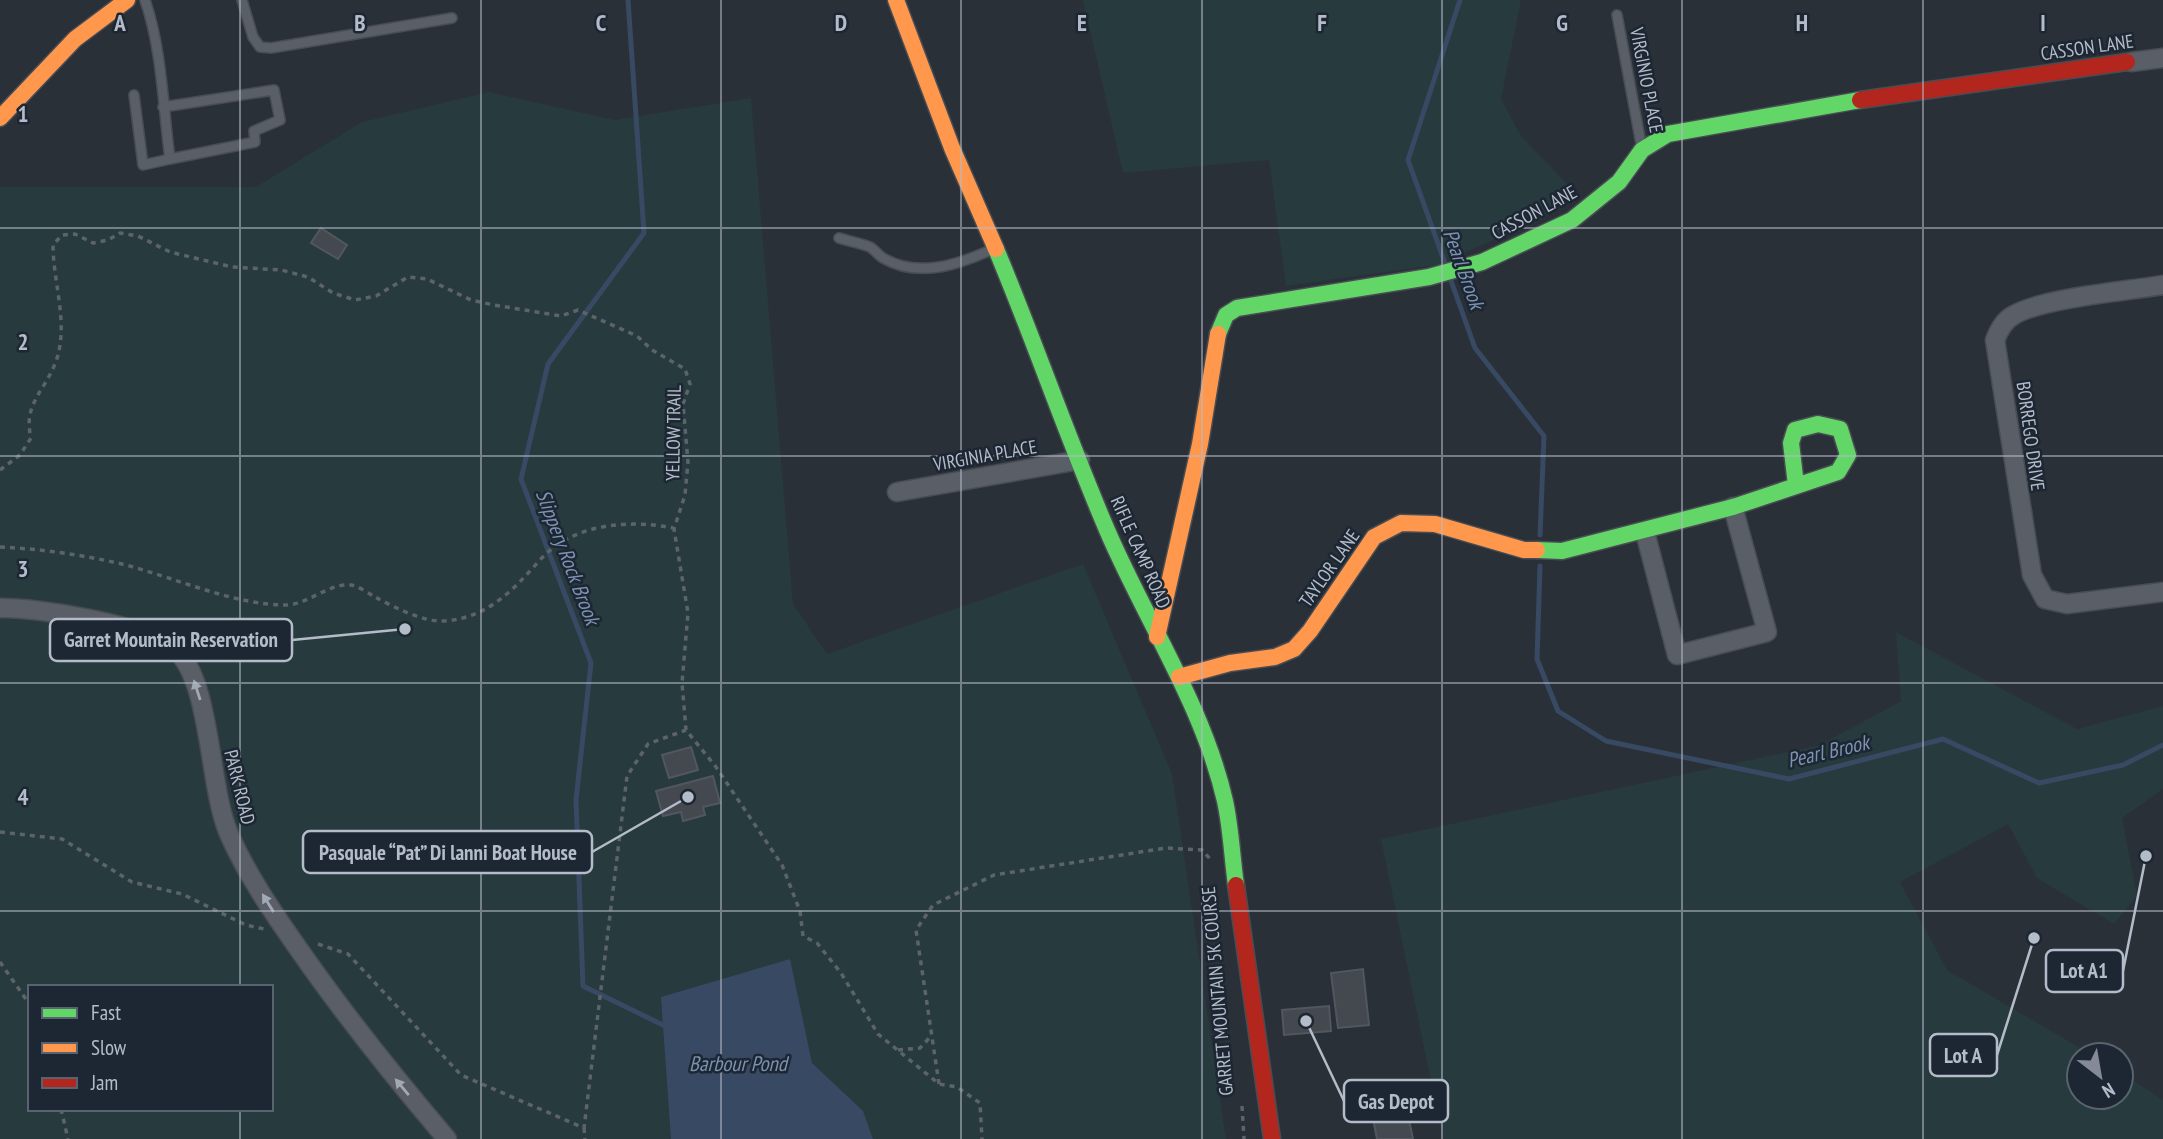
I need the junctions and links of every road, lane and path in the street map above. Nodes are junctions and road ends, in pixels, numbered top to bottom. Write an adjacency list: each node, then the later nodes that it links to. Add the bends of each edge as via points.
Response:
1 (127, 0): 11 (street, via 56,58)
2 (145, 0): 10 (lane, via 152,19)
3 (242, 0): 6 (lane, via 253,37 260,47 271,48)
4 (896, 0): 15 (street, RIFLE CAMP ROAD)
5 (1617, 15): 12 (lane, VIRGINIO PLACE)
6 (452, 18)
7 (2163, 58): 8 (street, CASSON LANE)
8 (2129, 62): 12 (street, CASSON LANE, via 1695,127 1668,134)
9 (134, 95): 13 (lane, via 143,165)
10 (163, 107): 13 (lane); 13 (lane, via 274,90 280,120 254,131 255,142)
11 (0, 118)
12 (1642, 150): 27 (street, CASSON LANE, via 1619,182 1572,220 1482,261 1429,277 1265,302 1226,315 1219,327 1200,444)
13 (170, 159)
14 (839, 238): 15 (lane, via 871,247 883,258 908,266 933,268 957,265)
15 (995, 248): 17 (street, RIFLE CAMP ROAD)
16 (2163, 285): 25 (street, BORREGO DRIVE, via 2017,313 2002,325 1996,340 2022,524 2040,593 2052,602 2067,604)
17 (1080, 460): 20 (street, VIRGINIA PLACE); 27 (street, RIFLE CAMP ROAD, via 1105,528)
18 (0, 470): 22 (path, YELLOW TRAIL, via 20,455 31,439 27,419 55,363 61,335 53,245 62,235 75,234 93,243 120,233 138,236 170,252 232,267 308,277 355,300 376,296 408,277 427,279 471,300 561,316 578,310 628,331 685,369 690,384 683,404 688,462 685,495)
19 (1796, 485): 21 (street, TAYLOR LANE)
20 (897, 492)
21 (1733, 507): 23 (street, TAYLOR LANE); 23 (street, via 1767,632 1677,656)
22 (674, 529): 24 (path, via 631,523 597,527 541,559 502,601 470,616 442,621 410,613 352,585 288,605 224,593 124,565 49,550); 29 (path, YELLOW TRAIL, via 688,613 682,684)
23 (1645, 532): 28 (street, TAYLOR LANE, via 1562,551 1524,551 1435,524 1401,523 1374,537 1294,649)
24 (0, 547)
25 (2163, 592)
26 (0, 607): 32 (street, PARK ROAD, one-way to 26, via 228,832 198,686 174,648 130,629 32,607)
27 (1157, 637): 28 (street, RIFLE CAMP ROAD)
28 (1179, 677): 41 (street, RIFLE CAMP ROAD, via 1225,801)
29 (685, 730): 36 (path, via 782,864 800,911 803,936 817,943 878,1034); 40 (path, via 648,744 627,776)
30 (0, 832): 32 (path, via 62,839 132,882 182,894 246,925)
31 (1220, 870): 35 (path, GARRET MOUNTAIN 5K COURSE, via 1202,850 1166,848 994,874 933,905 916,930)
32 (288, 934): 40 (path, via 348,954 461,1075); 43 (street, PARK ROAD, one-way to 32, via 350,1023)
33 (0, 962): 34 (path)
34 (28, 1001)
35 (932, 1035): 36 (path, via 920,1048); 37 (path, GARRET MOUNTAIN 5K COURSE)
36 (896, 1050): 37 (path)
37 (939, 1084): 45 (path, via 957,1087 980,1103)
38 (1241, 1098): 46 (path, GARRET MOUNTAIN 5K COURSE)
39 (61, 1111): 42 (path)
40 (584, 1128): 44 (path)
41 (1270, 1135)
42 (68, 1139)
43 (447, 1139)
44 (585, 1139)
45 (982, 1139)
46 (1244, 1139)

